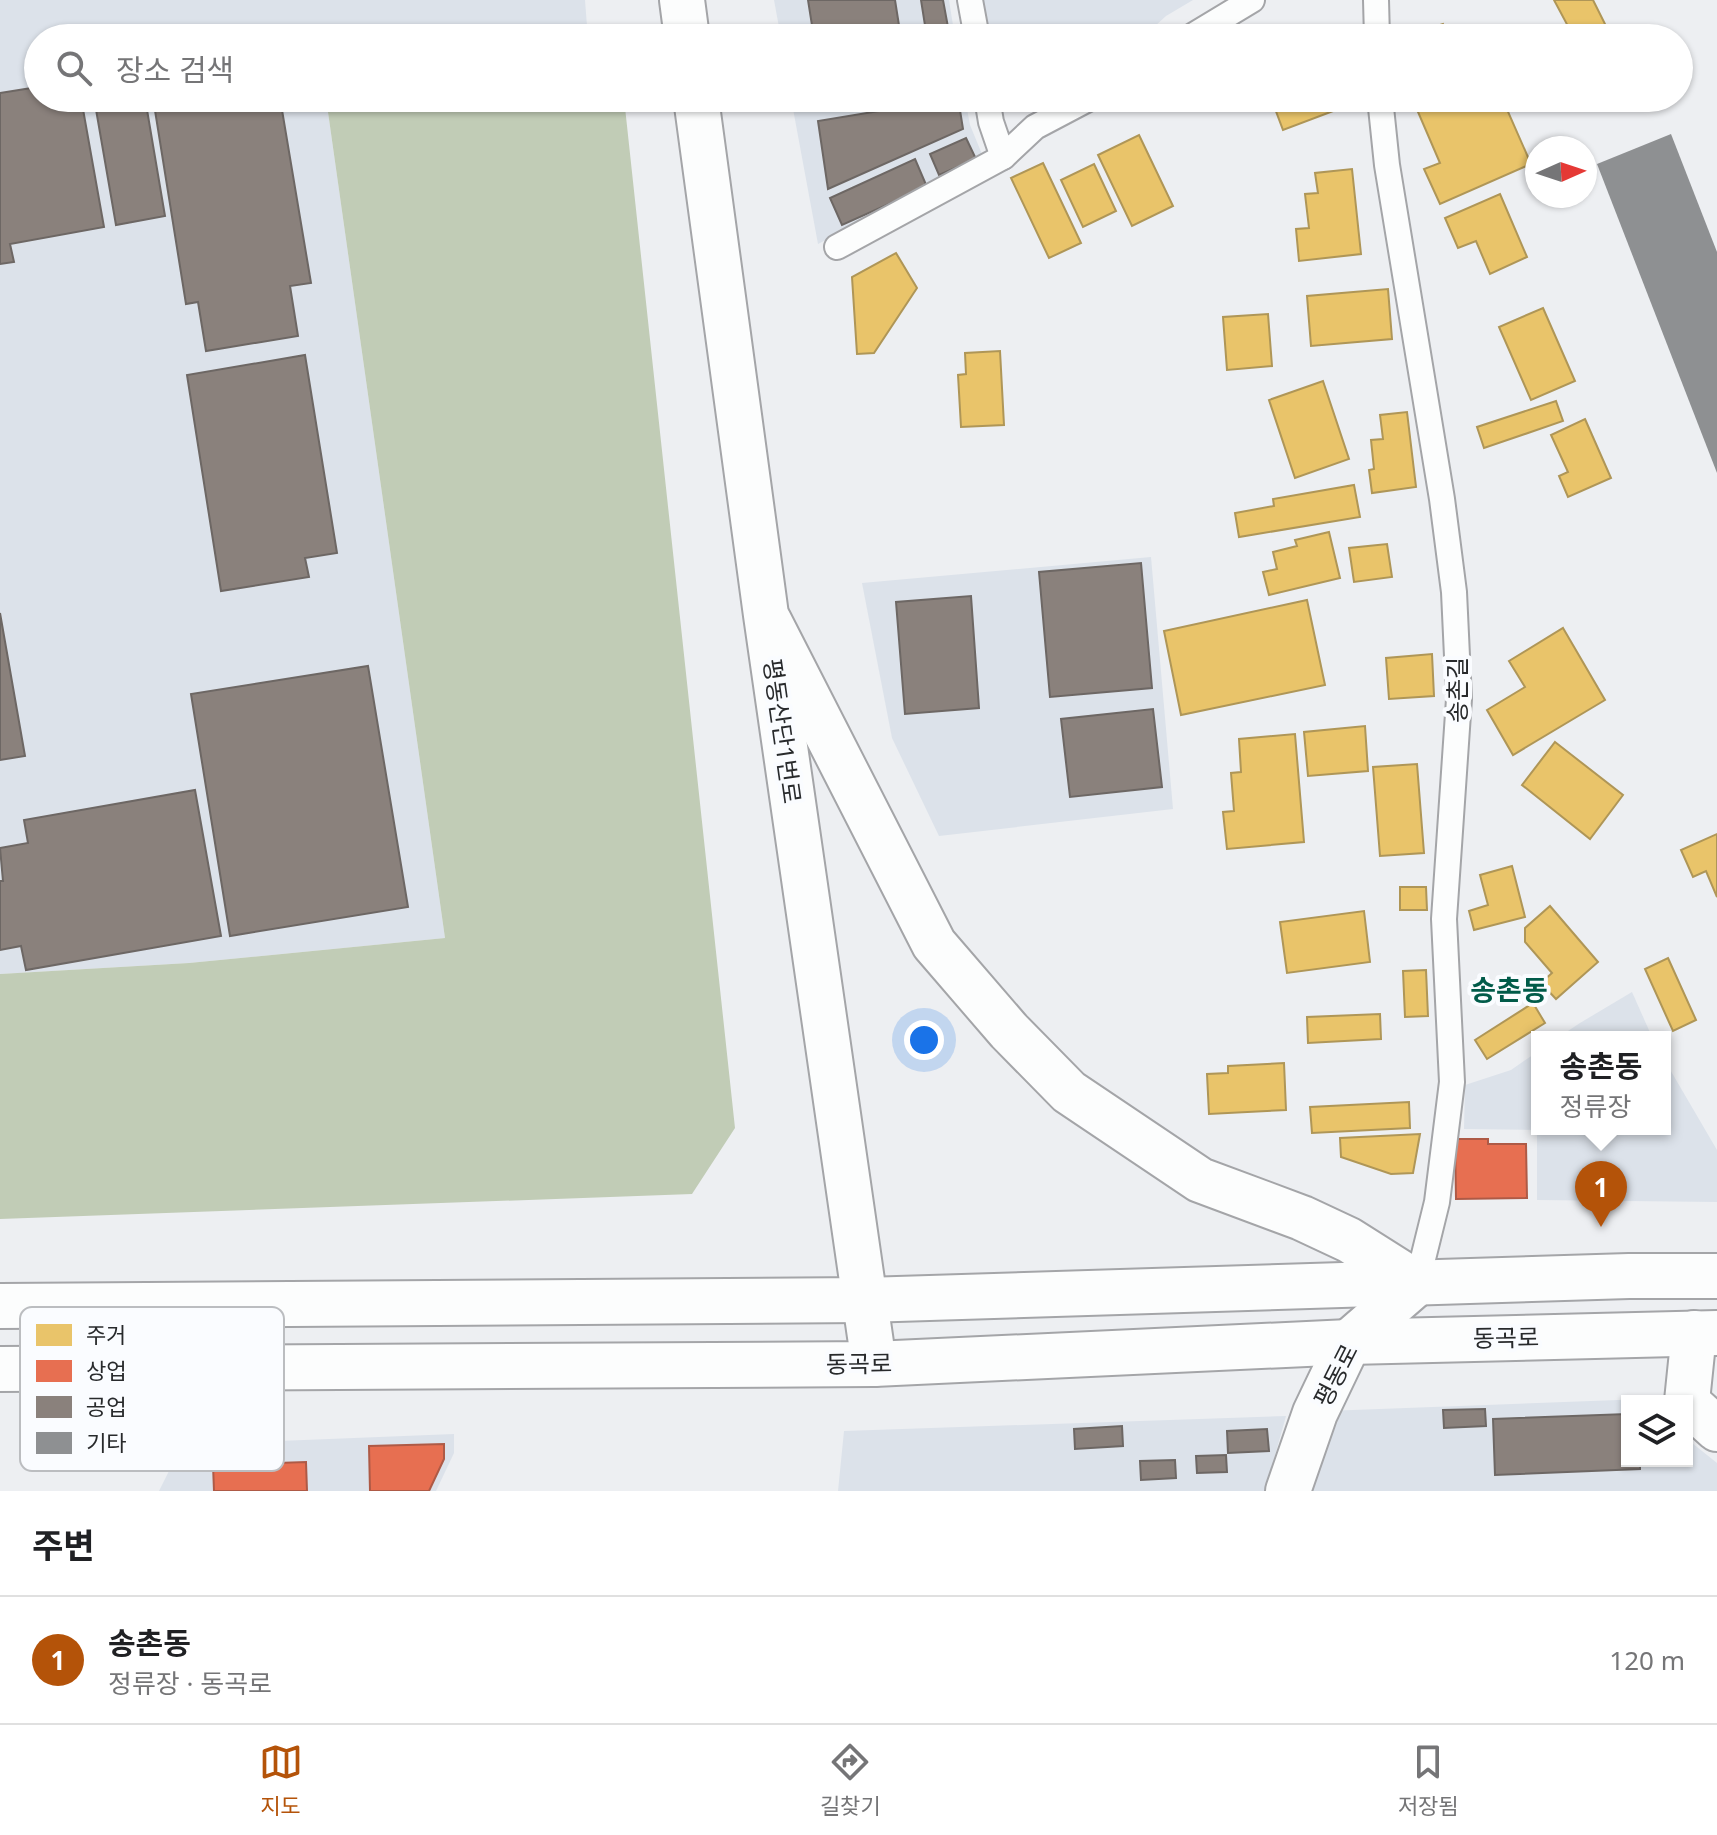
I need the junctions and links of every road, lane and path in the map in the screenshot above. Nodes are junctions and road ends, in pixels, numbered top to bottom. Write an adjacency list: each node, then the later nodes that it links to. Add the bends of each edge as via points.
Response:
1 (682, 0): 5 (main road)
2 (970, 0): 6 (lane)
3 (1252, 0): 7 (lane)
4 (1376, 0): 8 (lane)
5 (685, 24)
6 (974, 24)
7 (1212, 24)
8 (1377, 24)
9 (698, 112): 15 (main road, 평동산단1번로)
10 (989, 112): 13 (lane)
11 (1063, 112): 13 (lane, via 1035,127)
12 (1381, 112): 17 (lane, 송촌길, via 1442,499 1454,592 1459,699 1444,919 1452,1082 1437,1202)
13 (1003, 157): 14 (lane)
14 (837, 247)
15 (766, 615): 17 (main road, via 934,944 1009,1031 1069,1092 1200,1180 1349,1240); 18 (main road, 평동산단1번로)
16 (1717, 1276): 17 (main road)
17 (1417, 1283): 18 (main road); 21 (main road, 평동로)
18 (865, 1300): 19 (main road); 22 (main road, 평동산단1번로)
19 (0, 1306)
20 (1705, 1333): 21 (main road, 동곡로); 26 (main road)
21 (1349, 1342): 22 (main road, 동곡로); 29 (main road, 평동로, via 1315,1413)
22 (874, 1364): 23 (main road, 동곡로)
23 (284, 1367)
24 (0, 1369): 25 (main road, 동곡로)
25 (20, 1369)
26 (1689, 1395)
27 (1693, 1407): 28 (main road)
28 (1717, 1429)
29 (1288, 1491)

